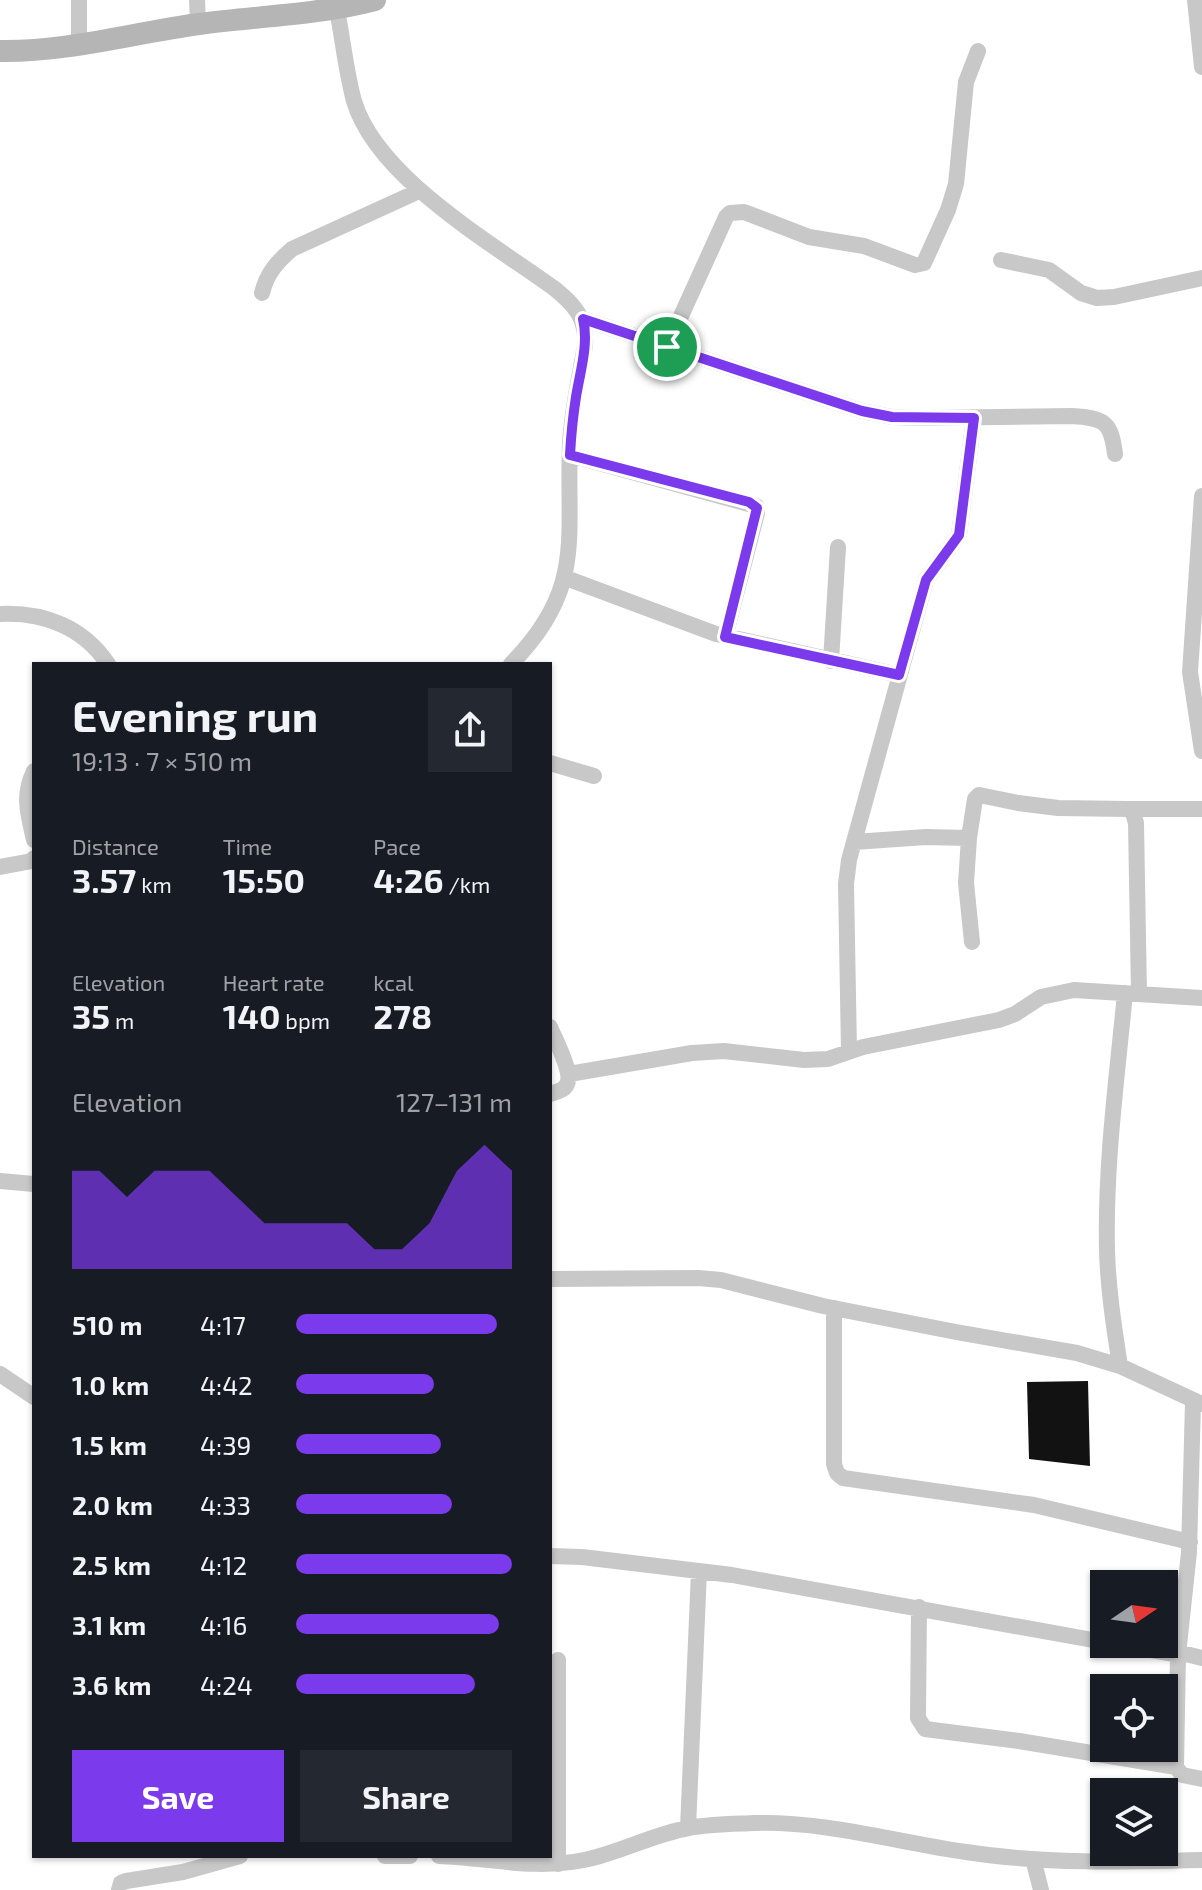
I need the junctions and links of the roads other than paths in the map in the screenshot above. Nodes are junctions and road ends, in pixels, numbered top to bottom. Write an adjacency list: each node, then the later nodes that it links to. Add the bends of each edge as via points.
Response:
1 (79, 0): 7 (street)
2 (197, 0): 6 (street)
3 (375, 0): 5 (street)
4 (1195, 0): 10 (street)
5 (337, 10): 6 (street); 11 (street, via 355,103 379,150)
6 (198, 24): 7 (street)
7 (79, 44): 8 (street)
8 (0, 51)
9 (978, 51): 16 (street, via 966,82 956,184 924,263 809,237 744,212 730,213)
10 (1202, 67)
11 (419, 191): 14 (street, via 292,249 266,277); 15 (street, via 555,289)
12 (1001, 260): 13 (street, via 1049,270 1097,298)
13 (1202, 278)
14 (262, 293)
15 (583, 319): 16 (street); 19 (street, via 585,346)
16 (667, 347): 17 (street, via 862,411 892,417)
17 (974, 418): 18 (street, via 1098,419 1112,433); 28 (street, via 959,535 926,580)
18 (1115, 454)
19 (570, 455): 22 (street); 24 (street, via 756,506)
20 (1202, 496): 29 (street, via 1190,672)
21 (838, 547): 25 (street)
22 (566, 578): 24 (street); 27 (street, via 542,627)
23 (0, 614): 26 (street, via 54,620 78,632)
24 (725, 637): 25 (street)
25 (831, 661): 28 (street)
26 (107, 662)
27 (513, 662)
28 (899, 675): 37 (street)
29 (1202, 751)
30 (552, 764): 32 (street)
31 (32, 775): 35 (street, via 26,786)
32 (594, 776)
33 (1128, 809): 34 (street); 36 (street, via 1058,808 979,795); 41 (street, via 1136,823)
34 (1202, 809)
35 (32, 832)
36 (969, 838): 37 (street); 40 (street, via 966,883)
37 (854, 842): 44 (street, via 846,884)
38 (32, 861): 39 (street)
39 (0, 867)
40 (972, 942)
41 (1132, 994): 42 (street); 44 (street, via 1055,992 999,1020); 51 (street, via 1110,1154 1107,1250)
42 (1202, 998)
43 (552, 1032): 45 (street)
44 (849, 1051): 45 (street, via 817,1061 724,1051 692,1053)
45 (569, 1074): 46 (street, via 569,1083)
46 (552, 1093)
47 (0, 1181): 48 (street)
48 (32, 1184)
49 (552, 1279): 50 (street, via 721,1280)
50 (834, 1308): 51 (street, via 1077,1353); 55 (street, via 834,1464 843,1478 1034,1505)
51 (1120, 1366): 54 (street)
52 (0, 1374): 53 (street)
53 (32, 1396)
54 (1198, 1403): 55 (street)
55 (1190, 1542): 60 (street)
56 (552, 1556): 57 (street)
57 (699, 1571): 58 (street); 66 (street)
58 (919, 1607): 59 (street); 64 (street, via 918,1718 925,1729)
59 (1090, 1639)
60 (1178, 1654): 62 (street)
61 (1178, 1658): 64 (street)
62 (1202, 1658)
63 (558, 1660): 71 (street)
64 (1176, 1767): 65 (street, via 1182,1775)
65 (1202, 1779)
66 (688, 1828): 69 (street, via 757,1823 819,1827); 71 (street)
67 (233, 1858): 72 (street, via 126,1881)
68 (458, 1858): 71 (street)
69 (1033, 1859): 70 (street); 73 (street)
70 (1202, 1860)
71 (558, 1864)
72 (119, 1890)
73 (1041, 1890)

